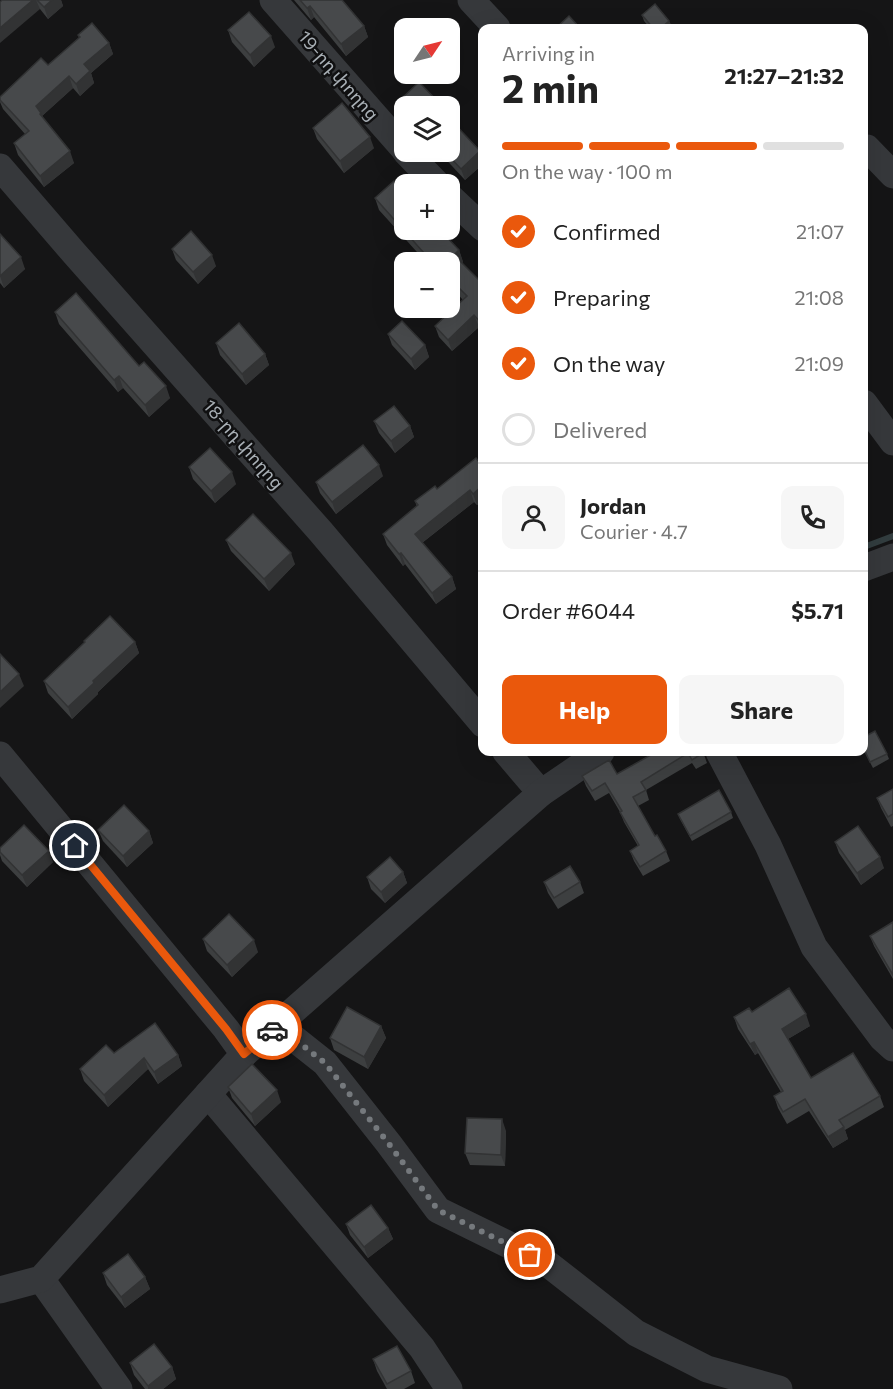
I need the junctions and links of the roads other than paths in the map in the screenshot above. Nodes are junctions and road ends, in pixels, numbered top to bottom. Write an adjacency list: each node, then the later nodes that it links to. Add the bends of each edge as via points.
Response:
1 (273, 0): 4 (street, 19-րդ փողոց)
2 (471, 0): 3 (street)
3 (493, 24)
4 (394, 138)
5 (868, 149): 9 (street)
6 (416, 162): 8 (street, 19-րդ փողոց)
7 (0, 167): 16 (street, 18-րդ փողոց, via 314,524)
8 (427, 174)
9 (893, 175)
10 (460, 206): 11 (street)
11 (478, 223)
12 (868, 408): 13 (street)
13 (893, 442)
14 (893, 557): 15 (street)
15 (868, 566)
16 (478, 718)
17 (0, 755): 24 (street)
18 (509, 756): 21 (street)
19 (595, 756): 21 (street)
20 (721, 756): 23 (street, via 768,845 814,947)
21 (541, 793): 22 (street)
22 (277, 1025): 24 (street); 30 (street, via 325,1063 438,1210 548,1264 636,1333 707,1369)
23 (893, 1048)
24 (244, 1054): 25 (street)
25 (208, 1094): 26 (street); 29 (street, via 422,1348)
26 (41, 1279): 27 (street); 28 (street)
27 (0, 1290)
28 (119, 1389)
29 (449, 1389)
30 (779, 1389)

